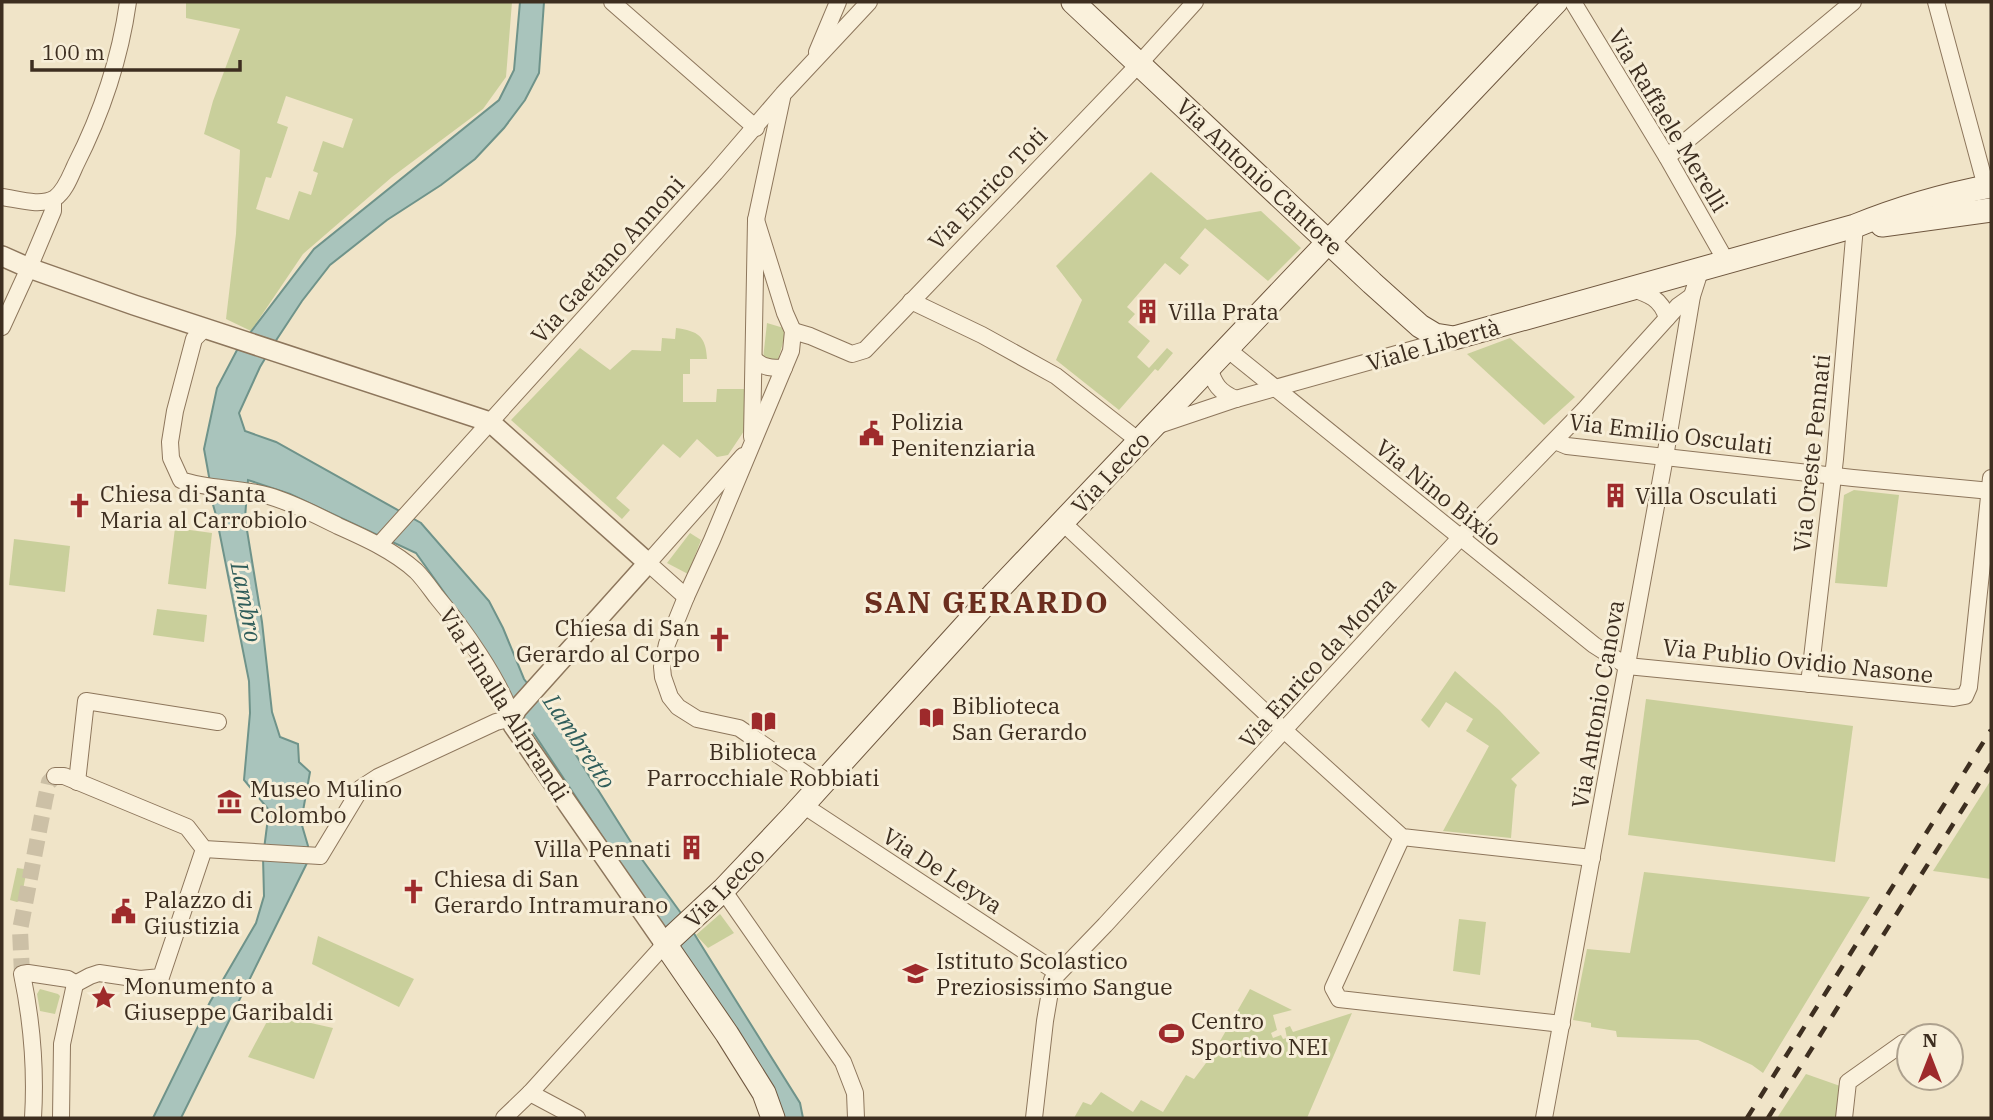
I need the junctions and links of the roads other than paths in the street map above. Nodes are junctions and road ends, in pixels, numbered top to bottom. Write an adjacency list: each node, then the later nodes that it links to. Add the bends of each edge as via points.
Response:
1 (128, 2): 18 (street, via 124,30 88,141)
2 (612, 2): 14 (street)
3 (838, 2): 12 (street)
4 (869, 2): 12 (street, Via Gaetano Annoni)
5 (1073, 2): 11 (main road, Via Antonio Cantore)
6 (1195, 2): 11 (street, Via Enrico Toti)
7 (1556, 2): 22 (main road, Via Lecco)
8 (1573, 2): 15 (street, Via Raffaele Merelli)
9 (1853, 2): 15 (street)
10 (1936, 2): 16 (street)
11 (1140, 63): 22 (main road, Via Antonio Cantore); 29 (street, Via Enrico Toti)
12 (812, 64): 13 (street, Via Gaetano Annoni)
13 (783, 94): 14 (street, Via Gaetano Annoni); 20 (street)
14 (756, 128): 43 (street, Via Gaetano Annoni)
15 (1667, 157): 24 (street, Via Raffaele Merelli)
16 (1989, 186): 21 (main road, Viale Libertà)
17 (2, 197): 18 (street)
18 (53, 200): 25 (street, via 53,211)
19 (1991, 210): 21 (main road, Viale Libertà)
20 (757, 220): 30 (street); 32 (street)
21 (1855, 226): 24 (main road, Viale Libertà); 48 (street, Via Oreste Pennati)
22 (1328, 241): 36 (main road, Via Antonio Cantore, via 1425,329); 37 (main road, Via Lecco)
23 (2, 256): 25 (street)
24 (1726, 261): 26 (main road, Viale Libertà)
25 (29, 268): 33 (street); 34 (street)
26 (1701, 268): 27 (main road, Viale Libertà); 28 (street)
27 (1630, 288): 31 (street, via 1656,299); 36 (main road, Viale Libertà)
28 (1692, 296): 31 (street, Via Enrico da Monza); 47 (street, Via Antonio Canova)
29 (911, 301): 35 (street, Via Enrico Toti, via 859,353); 44 (street, via 1056,376)
30 (785, 313): 32 (street, via 777,310); 35 (street)
31 (1667, 318): 45 (street, Via Enrico da Monza)
32 (755, 319): 38 (street)
33 (2, 327)
34 (205, 328): 43 (street); 52 (street, Via Pinalla Aliprandi, via 194,339 170,442 181,480 247,489)
35 (793, 331): 40 (street, via 792,351)
36 (1454, 338): 41 (street, Viale Libertà)
37 (1227, 349): 39 (main road, Via Lecco); 41 (street, Via Nino Bixio)
38 (754, 359): 40 (street, via 760,366); 46 (street)
39 (1209, 367): 42 (street, via 1213,383); 44 (main road, Via Lecco)
40 (784, 368): 46 (street)
41 (1275, 388): 42 (street, Viale Libertà); 51 (street, Via Nino Bixio)
42 (1236, 399): 44 (street, Viale Libertà, via 1184,415)
43 (490, 422): 52 (street, Via Gaetano Annoni); 53 (street)
44 (1144, 435): 50 (main road, Via Lecco)
45 (1555, 441): 47 (street, Via Emilio Osculati); 51 (street, Via Enrico da Monza)
46 (751, 447): 53 (street); 54 (street)
47 (1665, 457): 48 (street, Via Emilio Osculati); 55 (street, Via Antonio Canova)
48 (1833, 475): 49 (street, Via Emilio Osculati); 56 (street, Via Oreste Pennati)
49 (1991, 487): 56 (street, Via Publio Ovidio Nasone, via 1965,696)
50 (1062, 522): 59 (street); 62 (main road, Via Lecco)
51 (1460, 538): 55 (street, Via Nino Bixio); 59 (street, Via Enrico da Monza)
52 (381, 543): 57 (street, Via Pinalla Aliprandi, via 416,572 449,612)
53 (648, 563): 54 (street); 57 (street)
54 (686, 597): 62 (street, via 662,667 670,697 697,719 755,737)
55 (1627, 666): 56 (street, Via Publio Ovidio Nasone); 66 (street, Via Antonio Canova)
56 (1809, 684)
57 (514, 713): 65 (street, via 361,788 314,856); 68 (street, Via Pinalla Aliprandi, via 513,726)
58 (218, 722): 61 (street, via 86,701)
59 (1284, 731): 64 (street); 69 (street, Via Enrico da Monza)
60 (55, 776): 61 (street)
61 (77, 782): 65 (street, via 187,827)
62 (822, 785): 63 (main road, Via Lecco)
63 (803, 805): 67 (main road, Via Lecco); 69 (street, Via De Leyva)
64 (1402, 837): 66 (street); 71 (street, via 1333,988 1339,999)
65 (204, 849): 70 (street, via 161,977 121,978 99,973)
66 (1592, 858): 71 (street, Via Antonio Canova)
67 (723, 890): 68 (main road, Via Lecco); 79 (street, via 843,1062 855,1093)
68 (667, 942): 73 (street); 78 (main road, Via Pinalla Aliprandi, via 764,1093)
69 (1058, 973): 80 (street, Via Enrico da Monza, via 1052,980 1045,1021)
70 (75, 984): 74 (street, via 68,979 22,974 33,1039); 75 (street, via 62,1044)
71 (1562, 1024): 81 (street, Via Antonio Canova)
72 (1895, 1048): 82 (street, via 1848,1082)
73 (530, 1093): 76 (street); 77 (street)
74 (33, 1118)
75 (61, 1118)
76 (504, 1118)
77 (577, 1118)
78 (773, 1118)
79 (856, 1118)
80 (1034, 1118)
81 (1544, 1118)
82 (1844, 1118)

